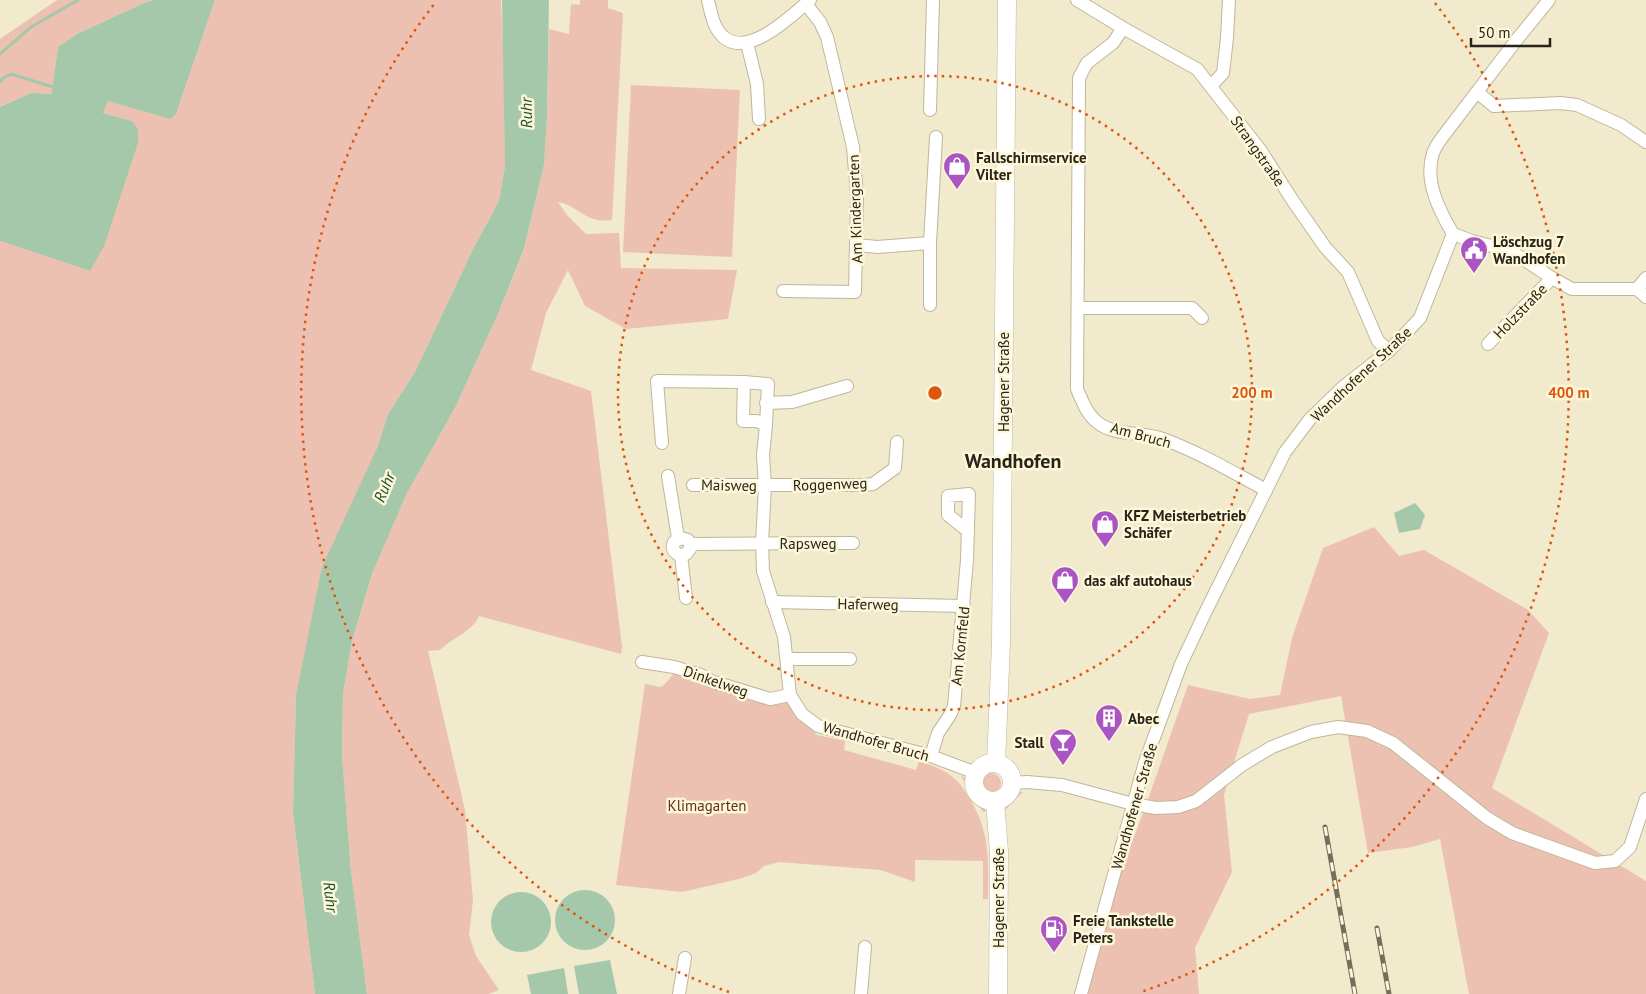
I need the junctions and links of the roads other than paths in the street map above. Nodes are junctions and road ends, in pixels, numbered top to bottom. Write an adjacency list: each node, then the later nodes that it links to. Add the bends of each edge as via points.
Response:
1 (708, 0): 9 (street, via 716,28 722,36 731,42)
2 (932, 0): 12 (street)
3 (1007, 0): 50 (main road, Hagener Straße, via 1001,643)
4 (1078, 0): 8 (street, Strangstraße)
5 (1229, 0): 10 (street, via 1223,72)
6 (1549, 0): 11 (street)
7 (808, 2): 9 (street, via 770,32); 18 (street, Am Kindergarten, via 827,37 853,147)
8 (1124, 28): 10 (street, Strangstraße, via 1197,70); 24 (street, Am Bruch, via 1114,43 1087,63 1079,78)
9 (747, 43): 13 (street, via 757,84)
10 (1210, 86): 27 (street, Strangstraße, via 1261,151 1320,240 1348,272 1378,341)
11 (1477, 92): 15 (street, via 1494,106 1577,105 1621,125); 16 (street, via 1441,139 1433,152 1430,168 1431,185)
12 (930, 110)
13 (759, 119)
14 (936, 137): 17 (street)
15 (1646, 142)
16 (1453, 234): 19 (street, Holzstraße, via 1511,251); 27 (street, Wandhofener Straße, via 1420,318)
17 (930, 242): 18 (street, via 877,247); 23 (street)
18 (857, 245): 21 (street, Am Kindergarten, via 855,292)
19 (1552, 278): 22 (street, Holzstraße, via 1572,289); 26 (street, Holzstraße)
20 (1646, 278): 22 (street)
21 (783, 291)
22 (1641, 293)
23 (930, 305)
24 (1079, 308): 25 (street, via 1192,308); 37 (street, Am Bruch, via 1077,389 1083,404 1097,422 1111,429 1161,438)
25 (1202, 318)
26 (1488, 344)
27 (1389, 351): 37 (street, Wandhofener Straße, via 1343,387 1310,419 1285,452)
28 (744, 382): 30 (street, Wandhofer Bruch, via 768,384); 31 (street, via 743,421); 33 (street, via 656,381)
29 (847, 386): 30 (street, via 792,402)
30 (766, 403): 31 (street, Wandhofer Bruch)
31 (766, 425): 36 (street, Wandhofer Bruch, via 763,455)
32 (897, 442): 36 (street, Roggenweg, via 895,468 873,484)
33 (662, 443)
34 (668, 476): 39 (street)
35 (693, 485): 36 (street, Maisweg)
36 (765, 486): 40 (street, Wandhofer Bruch)
37 (1266, 490): 55 (street, Wandhofener Straße, via 1181,664)
38 (968, 530): 44 (street, Am Kornfeld)
39 (684, 541): 40 (street, Rapsweg); 42 (street, via 674,542 673,548 681,555)
40 (762, 543): 41 (street, Rapsweg); 43 (street, Wandhofer Bruch, via 763,571)
41 (853, 543)
42 (686, 598)
43 (772, 602): 44 (street, Haferweg); 45 (street, Wandhofer Bruch, via 784,637)
44 (964, 606): 49 (street, Am Kornfeld, via 954,706 938,733)
45 (787, 658): 46 (street); 48 (street, Wandhofer Bruch)
46 (850, 659)
47 (642, 662): 48 (street, Dinkelweg, via 701,675 770,699)
48 (790, 695): 49 (street, Wandhofer Bruch, via 802,714 818,726)
49 (931, 756): 51 (street, Wandhofer Bruch)
50 (996, 763): 51 (main road, via 984,765); 52 (main road, via 1010,772)
51 (976, 773): 54 (main road, via 975,790 980,797)
52 (1013, 783): 54 (main road, via 1009,794); 55 (street, via 1062,785)
53 (1646, 799): 55 (street, via 1630,846 1615,861 1595,862 1512,833 1487,818 1393,743 1367,731 1338,727 1311,732 1272,747 1242,765 1196,801 1178,807)
54 (995, 802): 60 (main road, Hagener Straße, via 999,851)
55 (1133, 804): 61 (street, Wandhofener Straße)
56 (865, 947): 59 (street)
57 (685, 958): 58 (street)
58 (678, 994)
59 (861, 994)
60 (998, 994)
61 (1081, 994)

